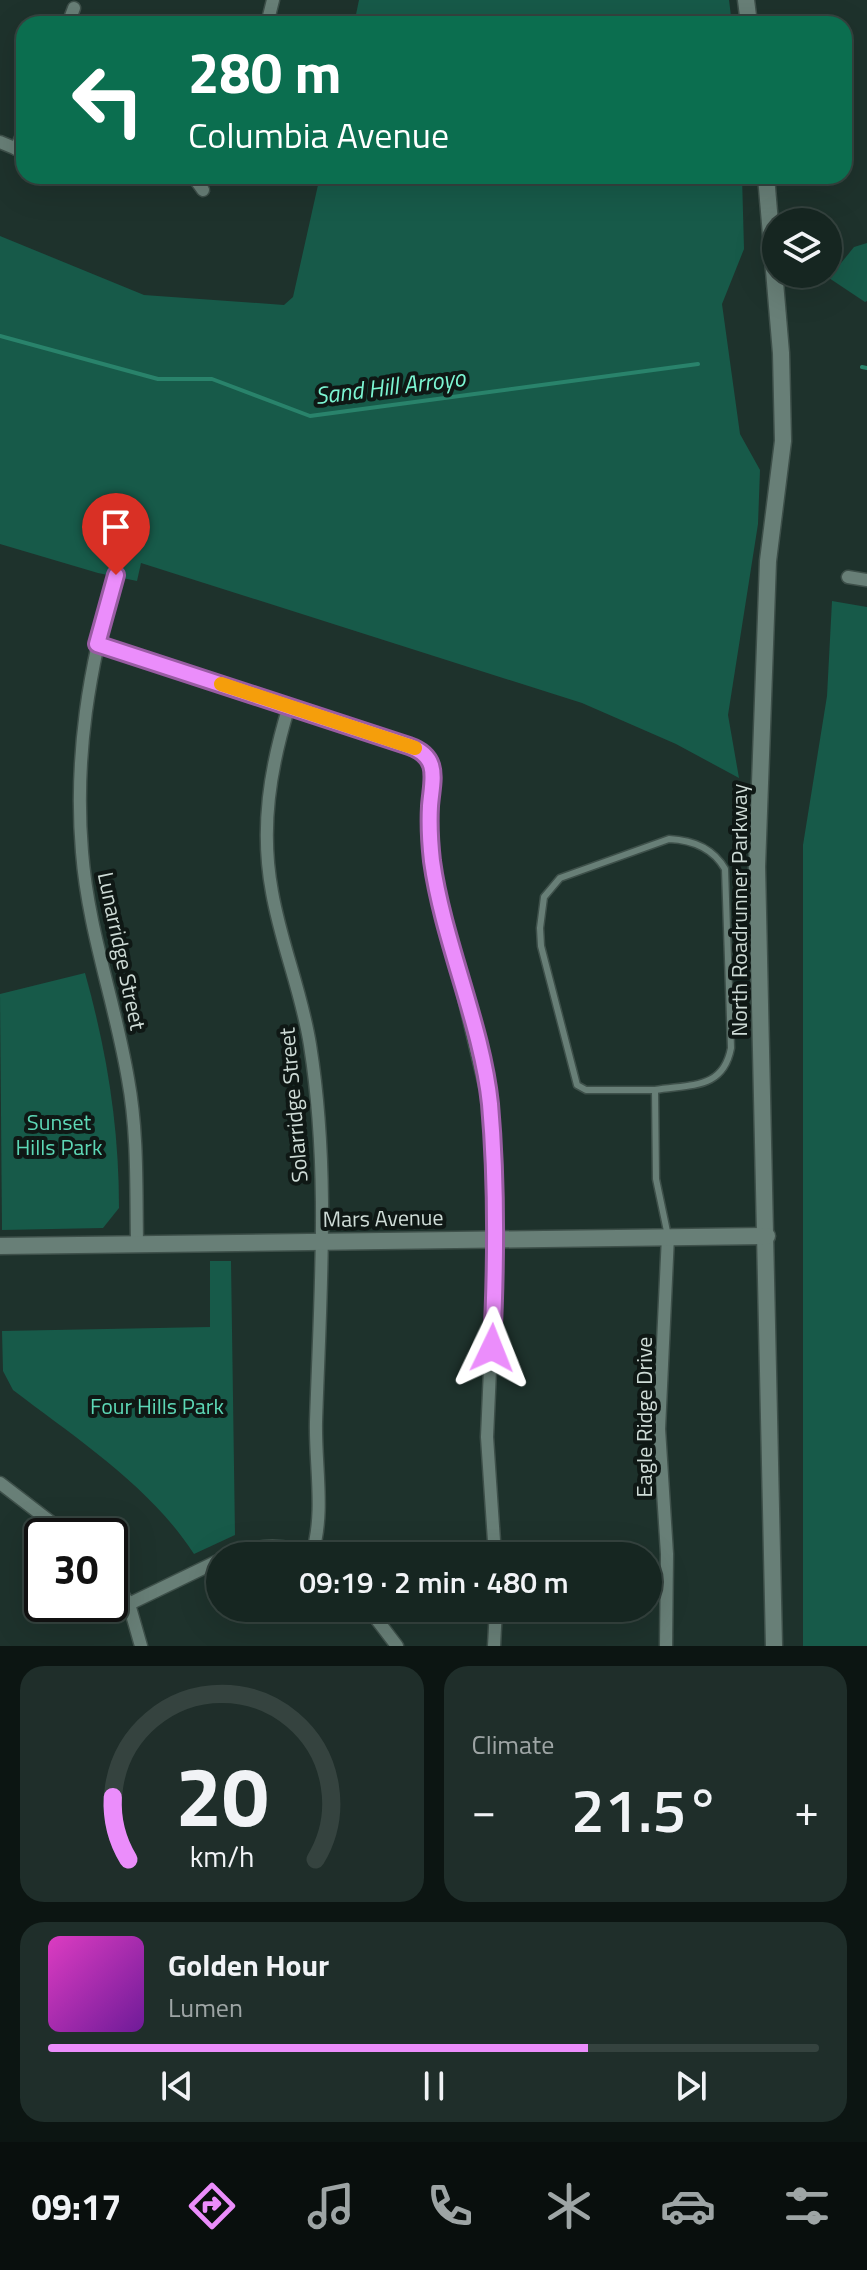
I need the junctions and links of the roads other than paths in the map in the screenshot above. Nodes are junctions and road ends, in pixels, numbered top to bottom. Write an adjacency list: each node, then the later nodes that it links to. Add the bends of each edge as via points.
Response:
1 (74, 8): 2 (street)
2 (71, 16)
3 (199, 184): 5 (street)
4 (767, 184): 13 (street, North Roadrunner Parkway, via 783,441 768,561 757,867)
5 (203, 190)
6 (116, 575): 9 (street, Lunarridge Street)
7 (848, 577): 8 (street)
8 (867, 580)
9 (97, 644): 10 (street); 16 (street, Lunarridge Street, via 82,741 82,853 95,943 132,1102)
10 (289, 706): 14 (street, via 433,755 434,872 489,1094); 15 (street, Solarridge Street, via 269,786 267,855 311,1047)
11 (655, 1090): 11 (lane, via 713,1080 728,1066 731,1048 725,869 717,856 686,840 669,839 560,878 544,897 540,928 577,1085 586,1090); 12 (lane, via 656,1179)
12 (668, 1236): 13 (street, Mars Avenue); 14 (street, Mars Avenue); 29 (street, Eagle Ridge Drive, via 659,1429)
13 (767, 1236): 30 (street, North Roadrunner Parkway)
14 (494, 1238): 15 (street, Mars Avenue); 21 (street, via 487,1437)
15 (322, 1241): 16 (street, Mars Avenue); 20 (street, Solarridge Street)
16 (137, 1243): 17 (street, Mars Avenue)
17 (0, 1246)
18 (0, 1483): 19 (street)
19 (46, 1518)
20 (316, 1542)
21 (494, 1542)
22 (206, 1567): 23 (street)
23 (129, 1604): 26 (street)
24 (379, 1622): 27 (street)
25 (495, 1622): 28 (street)
26 (141, 1646)
27 (397, 1646)
28 (494, 1646)
29 (666, 1646)
30 (774, 1646)

